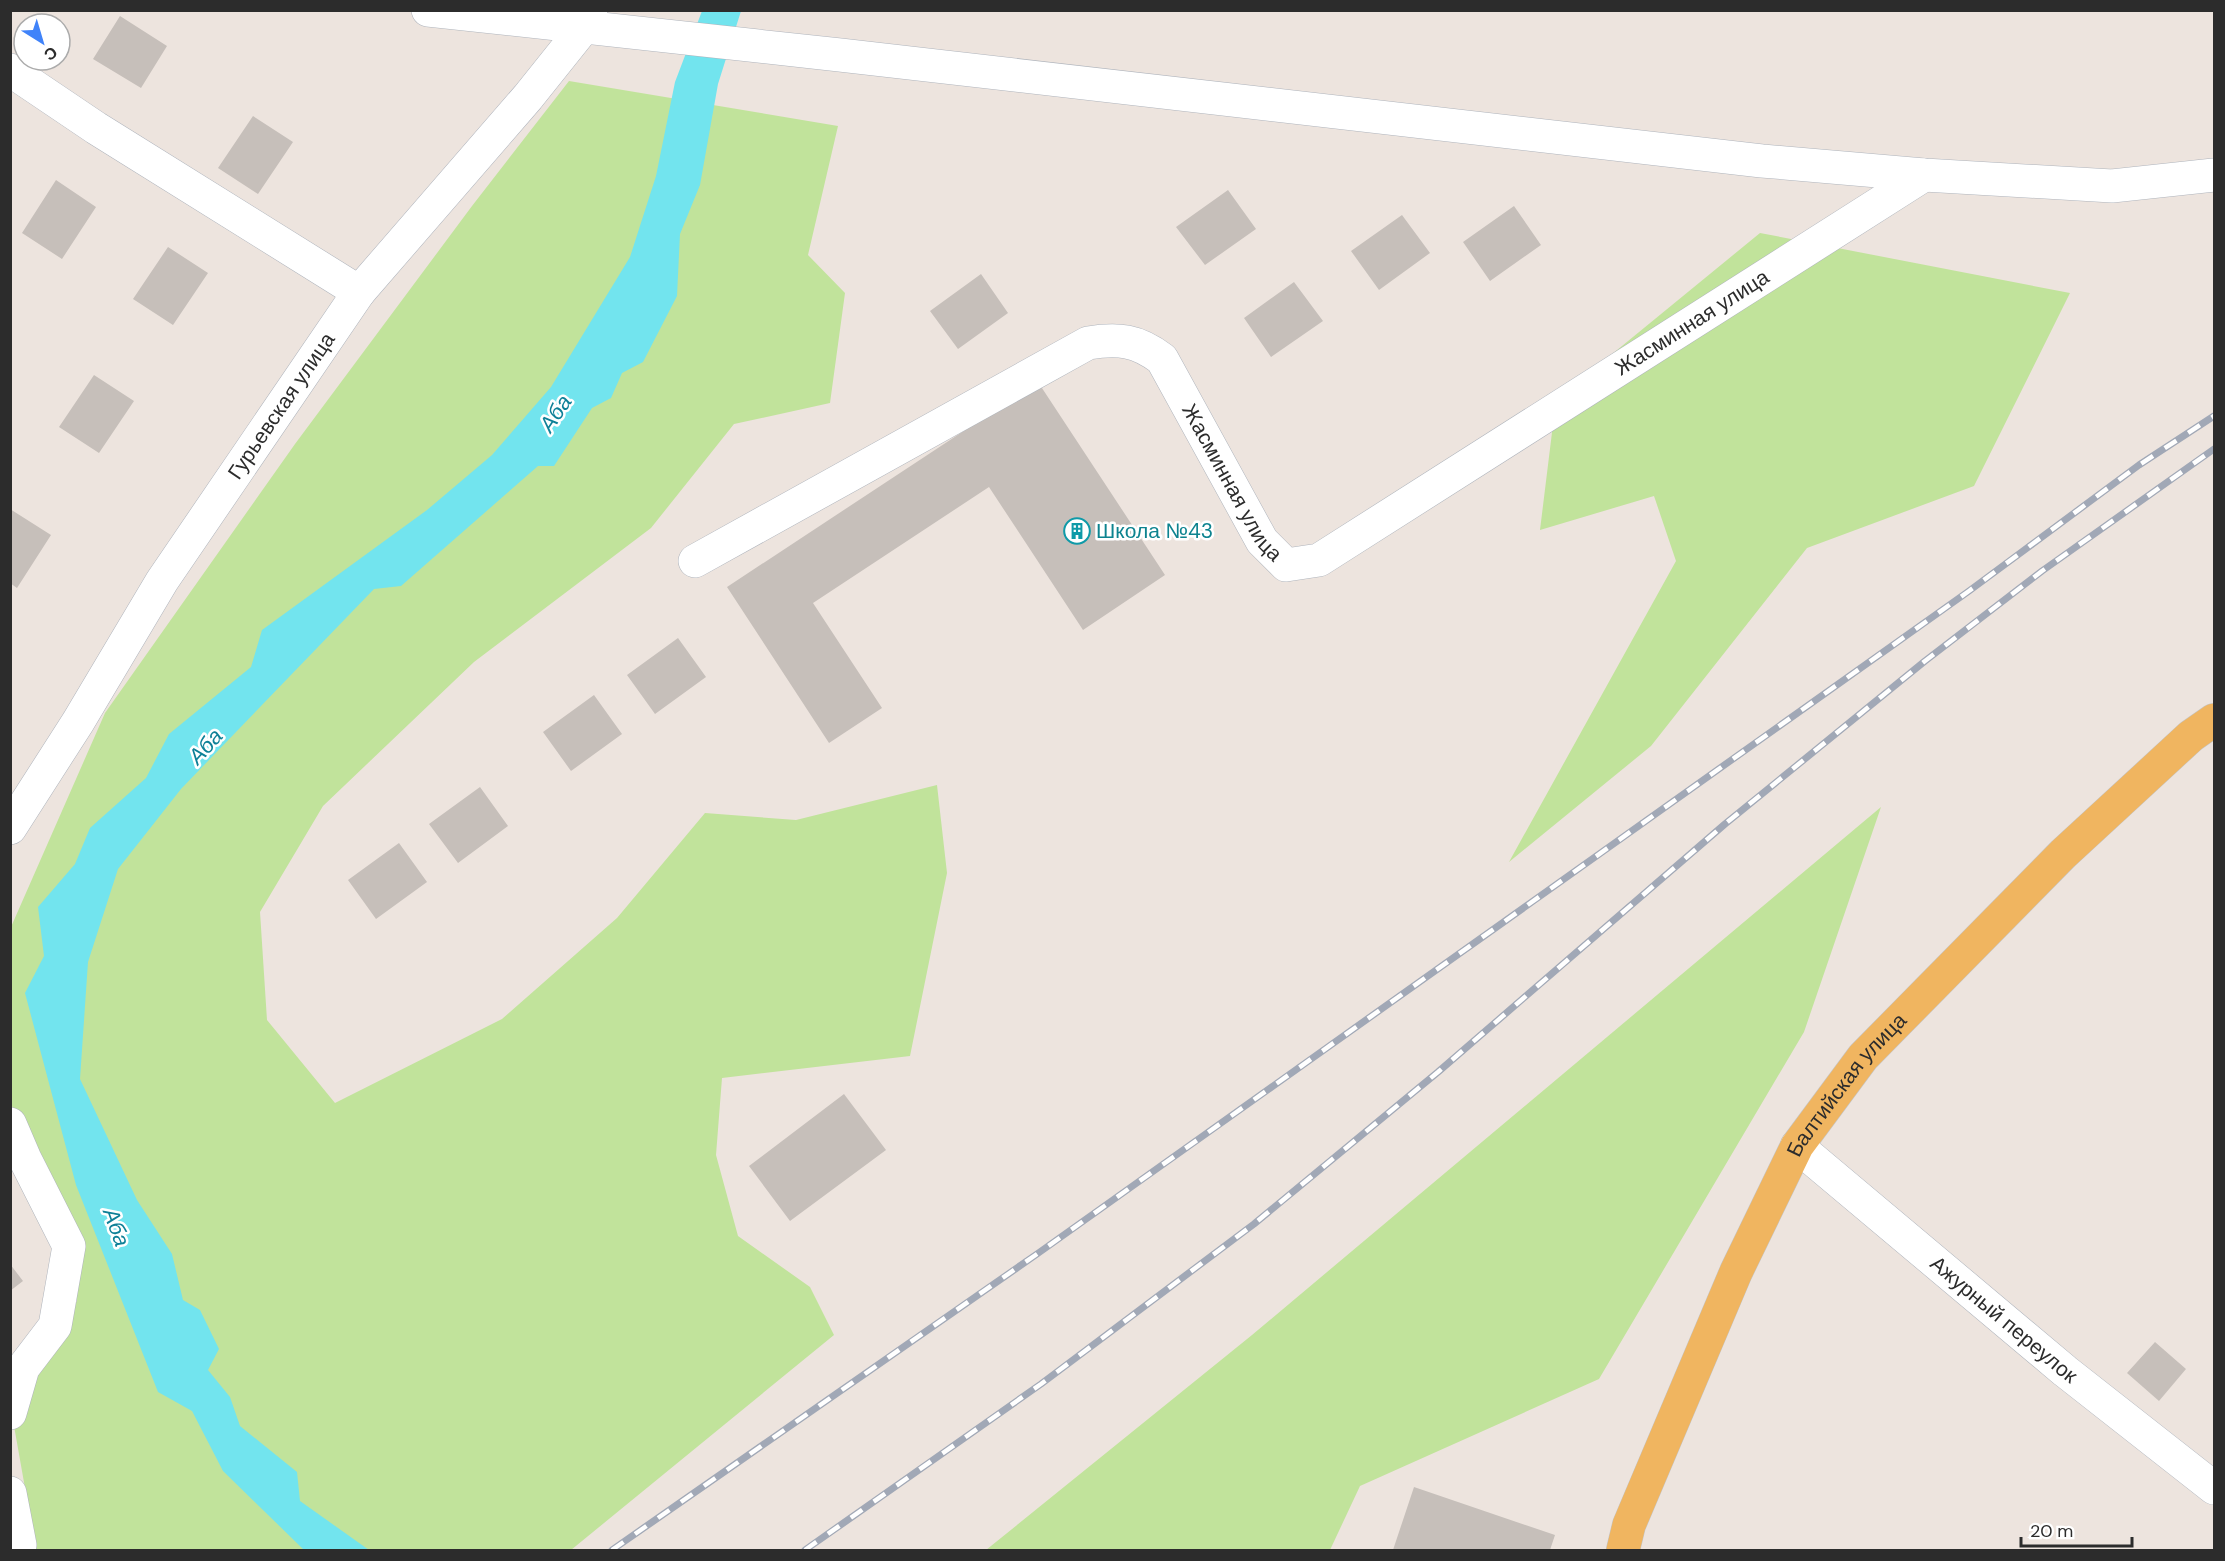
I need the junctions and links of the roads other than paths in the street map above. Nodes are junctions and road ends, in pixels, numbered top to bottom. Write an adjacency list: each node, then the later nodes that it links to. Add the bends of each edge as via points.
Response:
1 (428, 10): 2 (street)
2 (587, 19): 4 (street, via 620,32 1762,161); 6 (street, Гурьевская улица, via 528,97)
3 (10, 70): 6 (street)
4 (1924, 175): 5 (street, via 2112,186); 7 (street, Жасминная улица, via 1319,560 1286,565 1262,541 1162,359 1132,342 1112,339 1088,343)
5 (2214, 175)
6 (359, 292): 9 (street, Гурьевская улица, via 162,581)
7 (695, 561)
8 (2214, 720): 11 (main road, Балтийская улица, via 2191,736 2063,854 1872,1048)
9 (10, 828)
10 (10, 1124): 12 (street, via 69,1246 55,1326 23,1368)
11 (1797, 1146): 13 (street, Ажурный переулок, via 2066,1371); 16 (main road, Балтийская улица, via 1736,1272 1629,1525)
12 (10, 1413)
13 (2214, 1488)
14 (10, 1493): 15 (street)
15 (19, 1551)
16 (1623, 1551)

